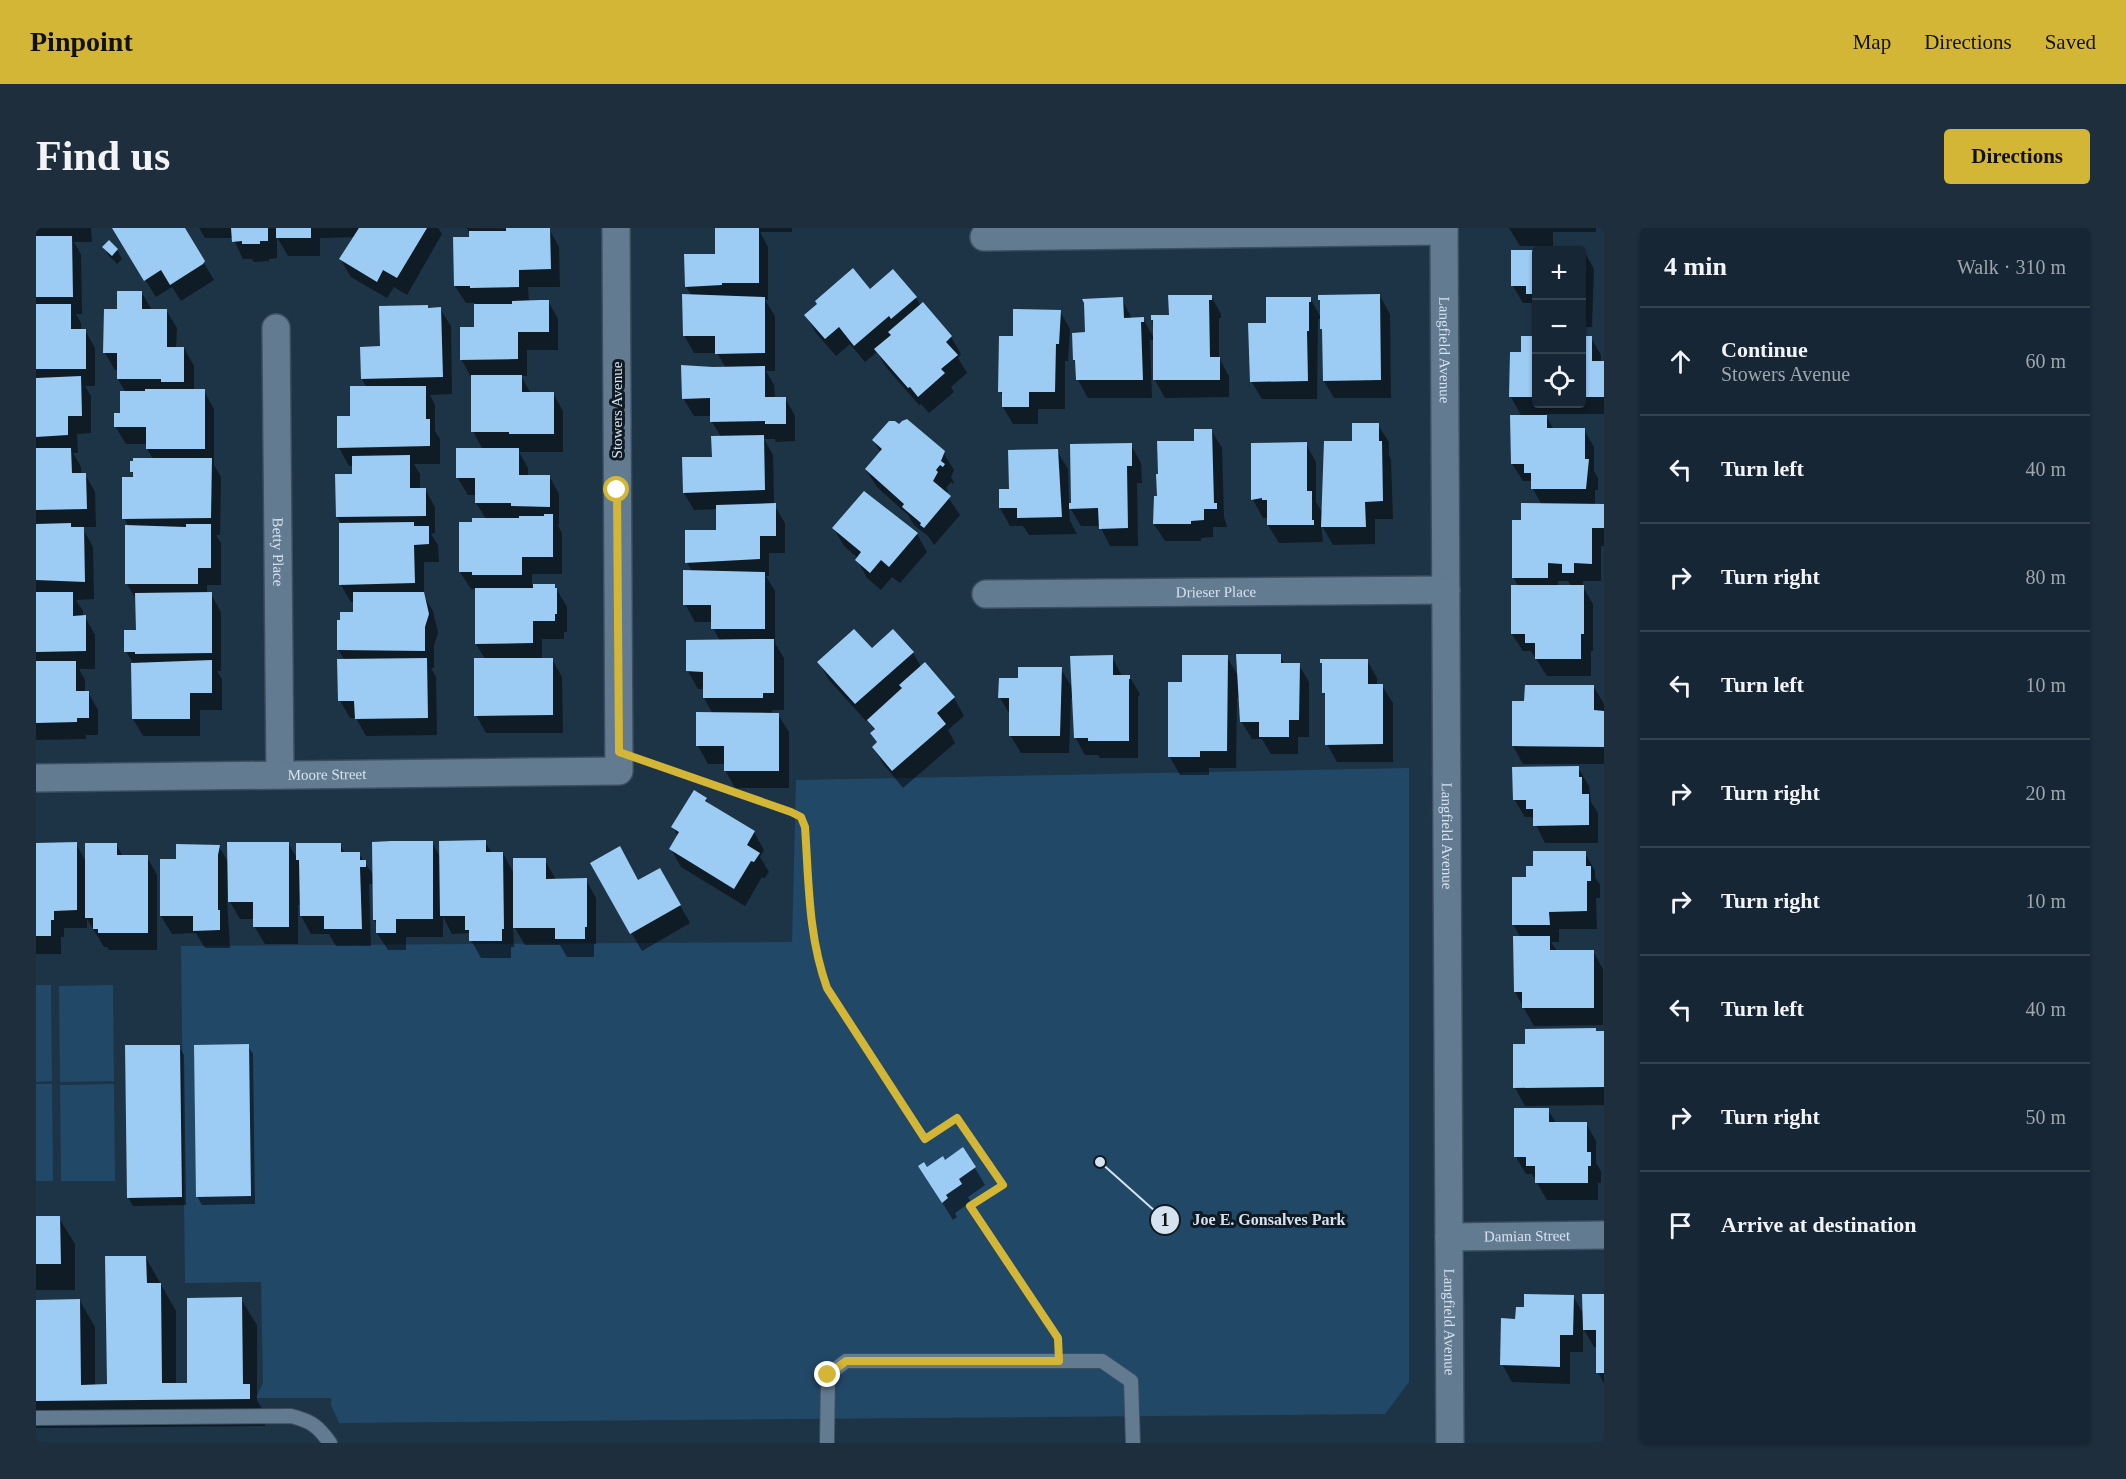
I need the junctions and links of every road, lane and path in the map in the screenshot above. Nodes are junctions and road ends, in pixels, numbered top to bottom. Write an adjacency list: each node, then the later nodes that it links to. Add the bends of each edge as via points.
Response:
1 (616, 228): 7 (street, Stowers Avenue)
2 (1444, 230): 3 (street); 5 (street, Langfield Avenue)
3 (984, 237)
4 (276, 328): 8 (street, Betty Place)
5 (1446, 590): 6 (street, Drieser Place); 11 (street, Langfield Avenue)
6 (986, 594)
7 (619, 762): 8 (street, Moore Street); 12 (path, via 801,817 817,960 827,988 925,1139 957,1118 1003,1185 970,1206 1058,1338)
8 (280, 775): 9 (street, Moore Street)
9 (36, 778)
10 (1604, 1235): 11 (street, Damian Street)
11 (1449, 1237): 17 (street, Langfield Avenue)
12 (1059, 1361): 15 (lane, via 846,1361 828,1375); 16 (lane, via 1102,1361 1131,1381)
13 (36, 1418): 14 (lane, via 291,1416 308,1420)
14 (330, 1443)
15 (827, 1443)
16 (1133, 1443)
17 (1450, 1443)

